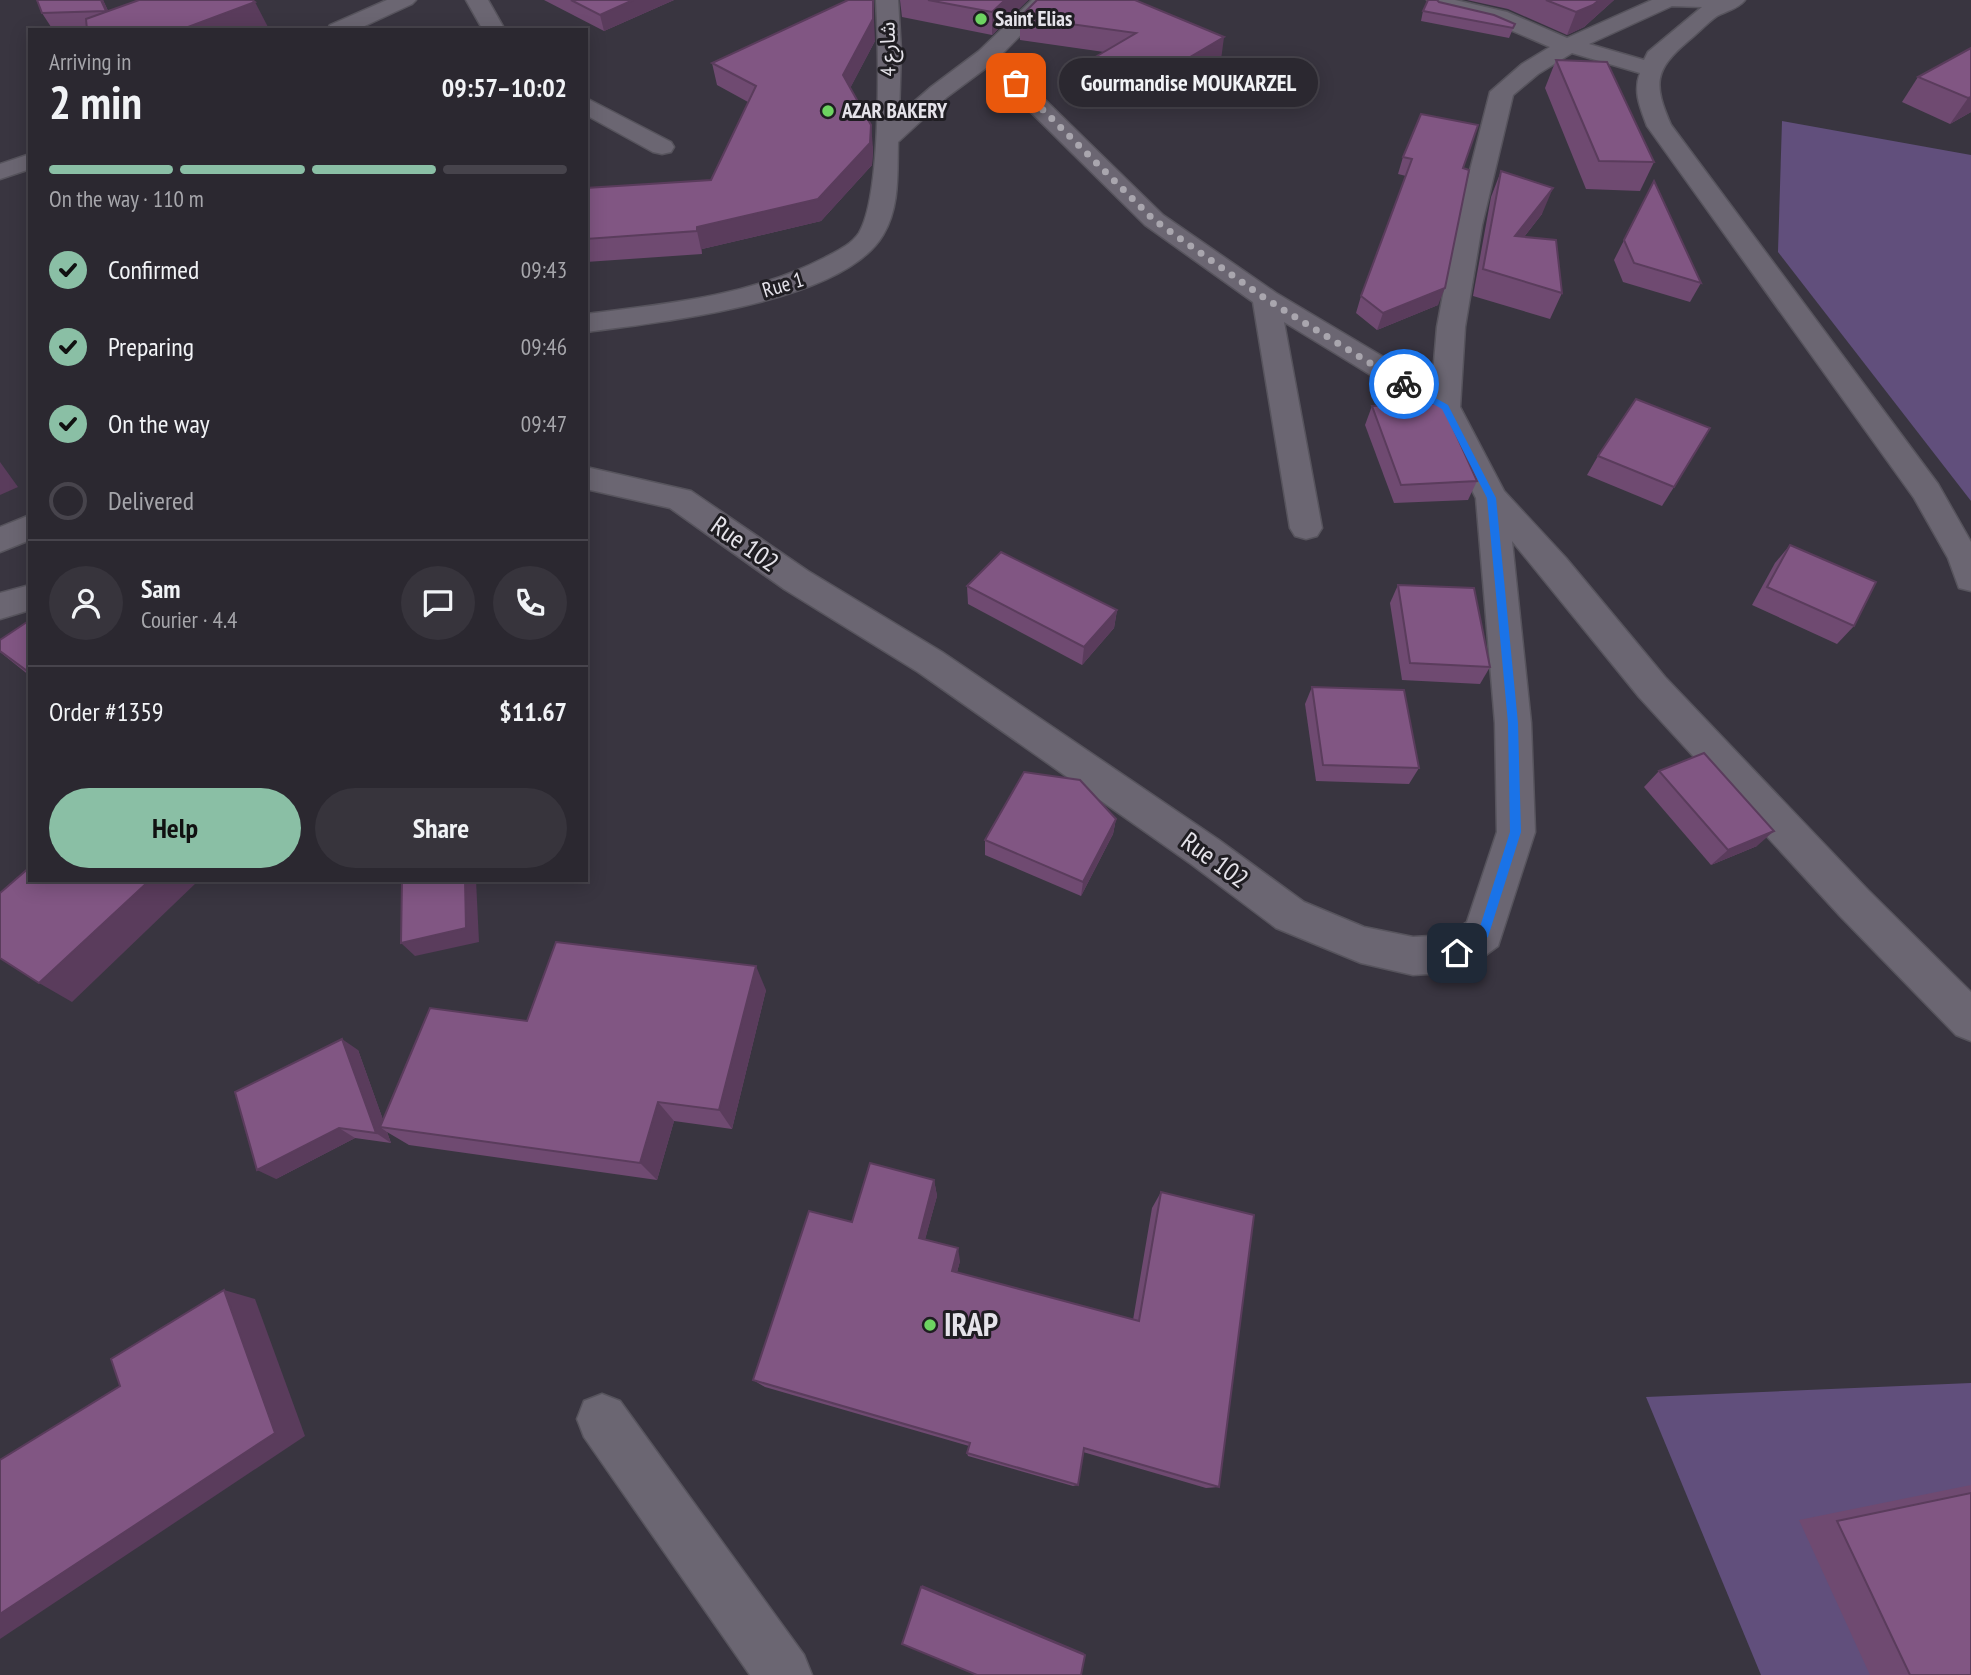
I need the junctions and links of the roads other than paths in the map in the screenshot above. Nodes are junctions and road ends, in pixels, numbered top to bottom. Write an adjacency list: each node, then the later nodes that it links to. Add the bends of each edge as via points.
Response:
1 (405, 0): 7 (street)
2 (477, 0): 8 (street)
3 (887, 0): 13 (street, شارع 4)
4 (1044, 0): 10 (street)
5 (1438, 0): 9 (street, via 1499,17)
6 (1732, 1): 9 (street, via 1669,0); 11 (street, via 1709,12 1656,57)
7 (342, 28)
8 (493, 28)
9 (1568, 46): 11 (street); 19 (street, via 1502,92 1469,225 1451,327)
10 (987, 56): 13 (street); 17 (street, via 1154,220)
11 (1652, 69): 25 (street, via 1647,85 1649,102 1659,127 1927,492)
12 (588, 106): 14 (street)
13 (887, 139): 18 (street, Rue 1, via 878,220 862,246 818,274 688,310)
14 (662, 147)
15 (28, 162): 16 (street)
16 (0, 172)
17 (1266, 299): 19 (street); 23 (street)
18 (588, 323)
19 (1445, 407): 21 (street)
20 (588, 478): 21 (street, Rue 102, via 680,499 796,580 930,662 1290,915 1361,945 1413,956 1457,953 1484,933 1516,832 1513,723)
21 (1492, 498): 28 (street, via 1652,687)
22 (28, 527): 24 (street)
23 (1306, 528)
24 (0, 540)
25 (1971, 579)
26 (28, 598): 27 (street)
27 (0, 606)
28 (1971, 1021)
29 (602, 1419): 30 (street)
30 (784, 1675)

